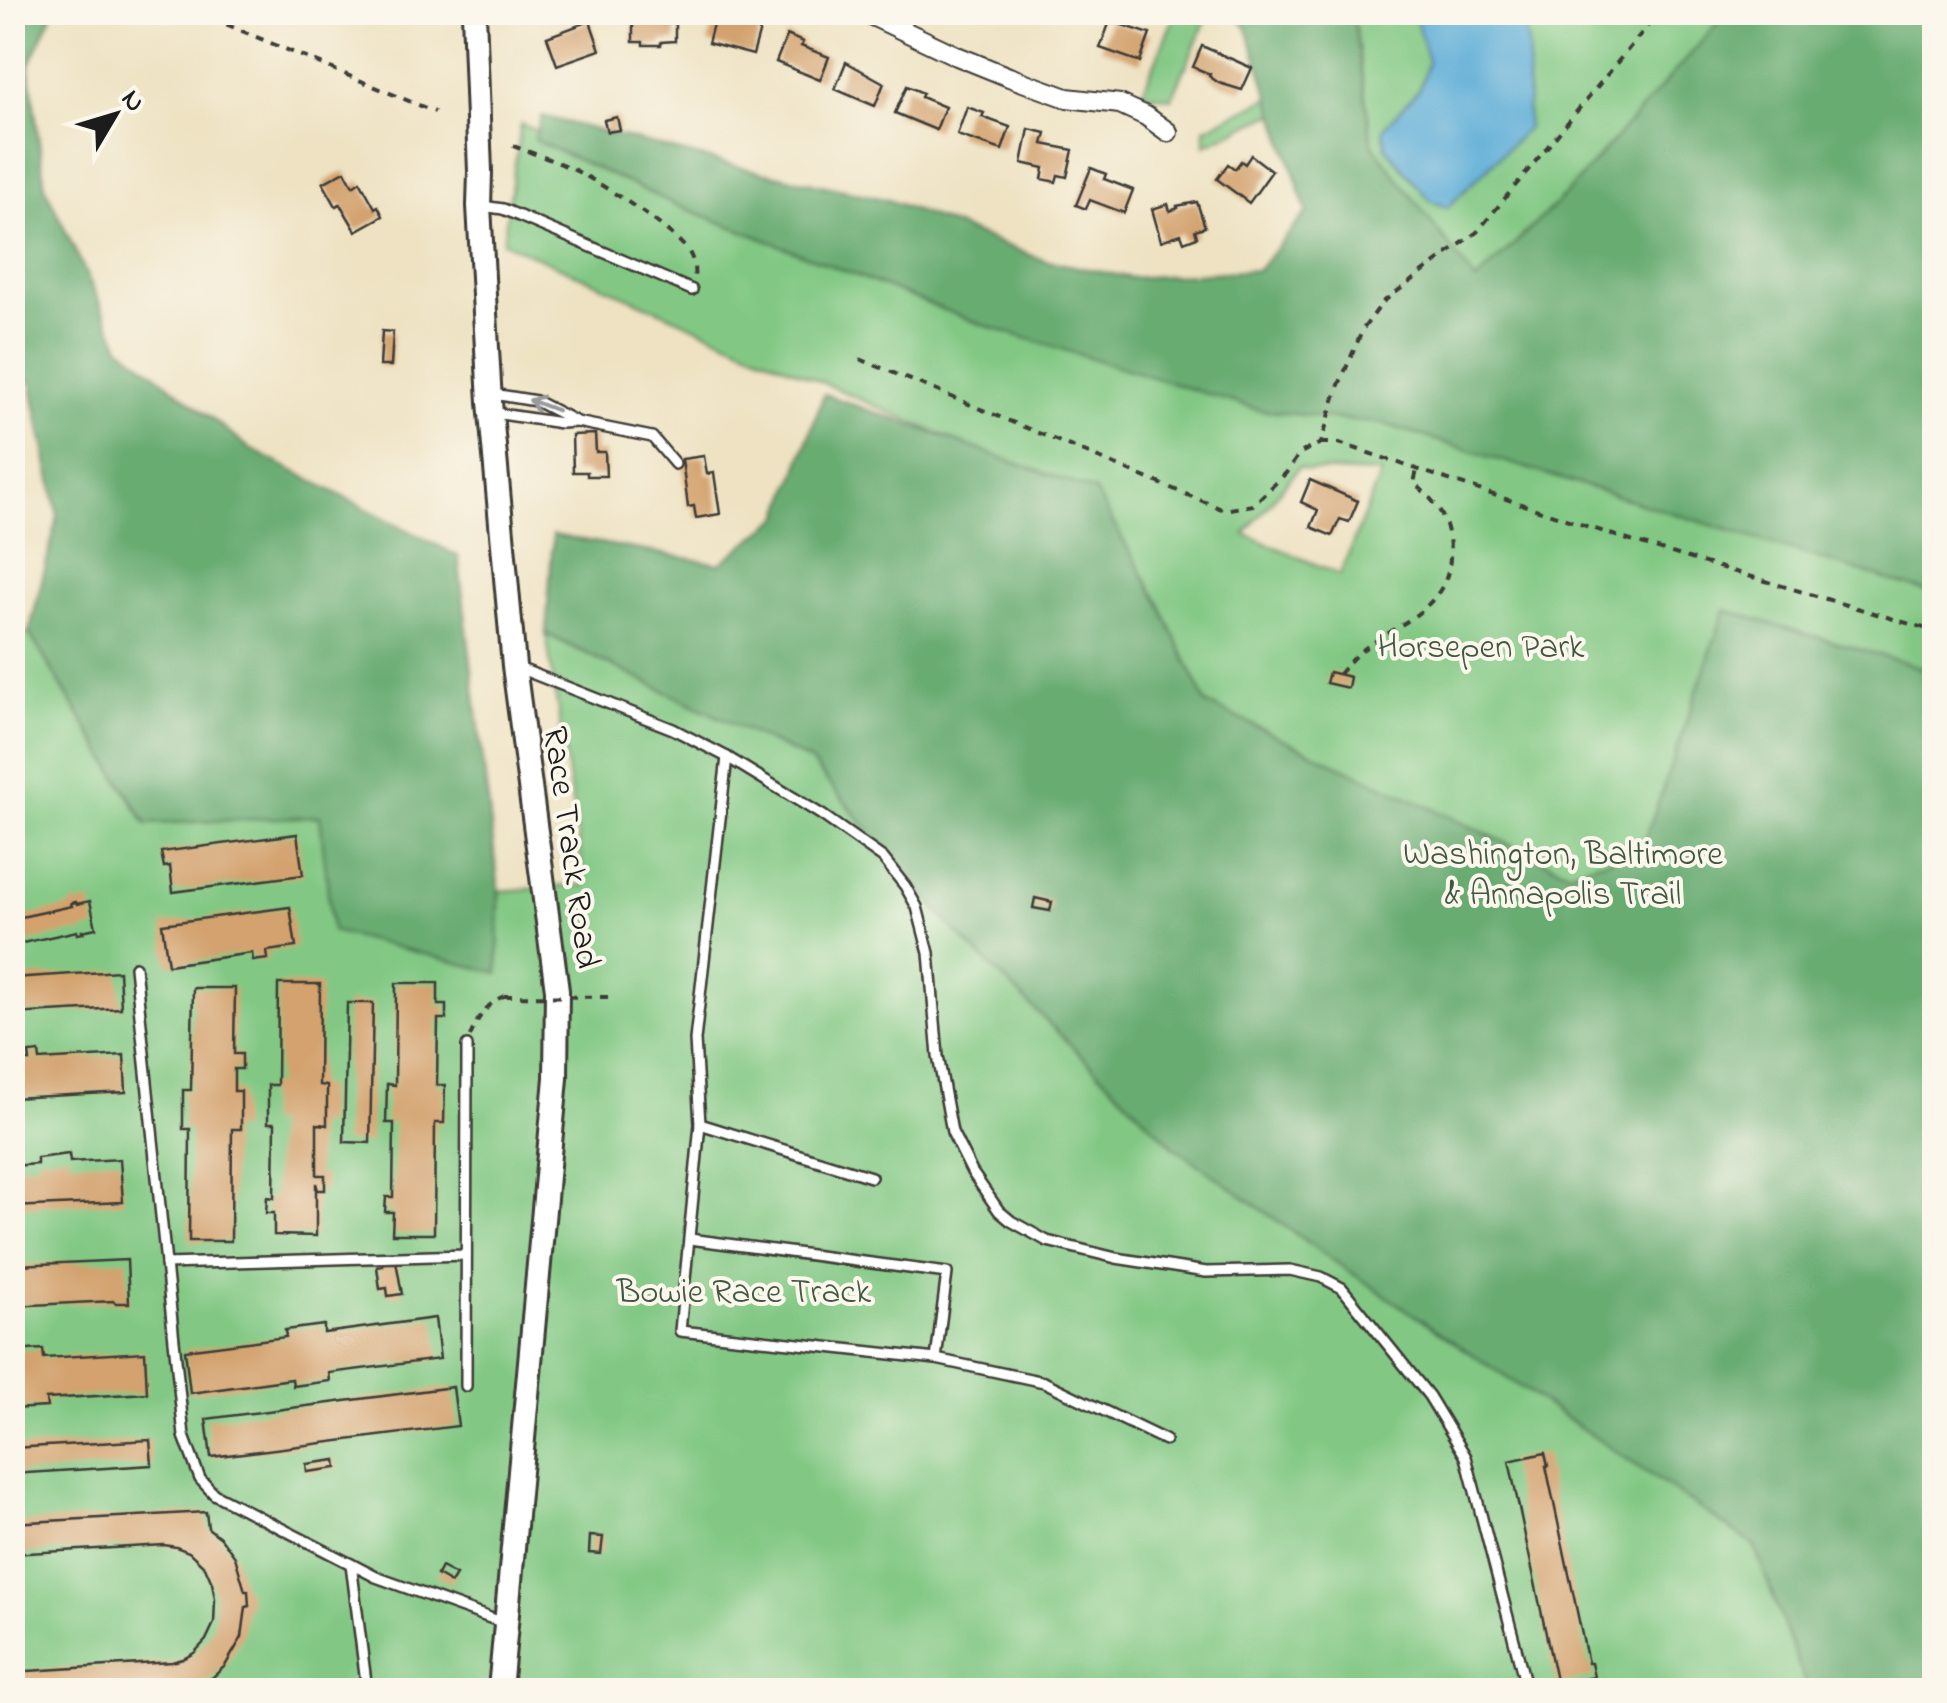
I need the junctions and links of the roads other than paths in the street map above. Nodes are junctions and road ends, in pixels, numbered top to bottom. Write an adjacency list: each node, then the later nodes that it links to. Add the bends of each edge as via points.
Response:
1 (474, 12): 5 (street, Race Track Road)
2 (864, 12): 3 (street)
3 (894, 18): 4 (street, via 957,56 1066,98 1120,104)
4 (1168, 132)
5 (479, 206): 6 (lane, via 503,208); 7 (street, Race Track Road)
6 (692, 290)
7 (491, 403): 8 (lane); 8 (lane, one-way to 7, via 536,401); 10 (street, Race Track Road)
8 (577, 422): 9 (lane, via 652,437)
9 (675, 464)
10 (514, 666): 11 (lane, via 673,728); 23 (street, Race Track Road, via 558,1022)
11 (728, 757): 14 (lane, via 695,1040); 26 (lane, via 867,846 905,886 928,953 952,1132 999,1210 1047,1241 1089,1252 1206,1272 1290,1270 1342,1288 1429,1396 1466,1457)
12 (136, 967): 18 (lane)
13 (467, 1046): 17 (lane)
14 (700, 1124): 15 (lane); 16 (lane)
15 (872, 1177)
16 (690, 1239): 19 (lane, via 947,1273); 19 (lane, via 680,1331)
17 (466, 1254): 18 (lane); 20 (lane)
18 (166, 1264): 22 (lane, via 184,1436 200,1479 214,1494)
19 (936, 1359): 21 (lane, via 1044,1382)
20 (466, 1386)
21 (1164, 1440)
22 (351, 1564): 23 (lane); 24 (lane)
23 (506, 1624): 25 (street, Race Track Road)
24 (367, 1690)
25 (500, 1690)
26 (1527, 1690)

